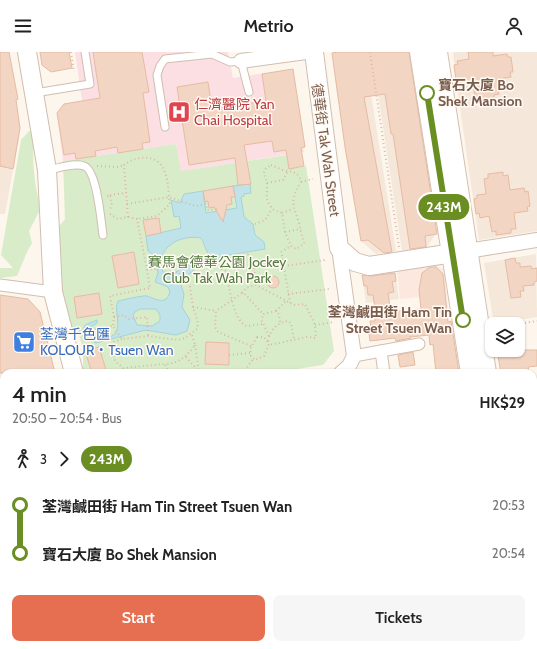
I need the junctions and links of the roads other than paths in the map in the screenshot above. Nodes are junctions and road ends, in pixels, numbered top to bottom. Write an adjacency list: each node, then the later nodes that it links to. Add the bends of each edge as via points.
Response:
1 (27, 52): 9 (street)
2 (85, 52): 9 (lane, via 90,84)
3 (306, 52): 7 (street)
4 (314, 52): 14 (street, 德華街 Tak Wah Street)
5 (420, 52): 15 (main road)
6 (437, 52): 15 (main road)
7 (236, 62): 8 (lane); 10 (lane, via 212,54 165,60 157,75)
8 (248, 92)
9 (34, 93): 11 (street)
10 (165, 127)
11 (47, 170): 12 (lane, via 86,166 94,179); 17 (street)
12 (103, 235)
13 (537, 240): 15 (street)
14 (339, 248): 15 (street, via 355,262 363,265); 20 (street)
15 (459, 252): 24 (main road); 25 (main road)
16 (0, 285): 17 (street)
17 (53, 292): 21 (street)
18 (419, 344): 19 (street)
19 (381, 351): 20 (street); 23 (street)
20 (354, 356): 22 (street)
21 (73, 369)
22 (346, 369)
23 (383, 369)
24 (471, 369)
25 (485, 369)

